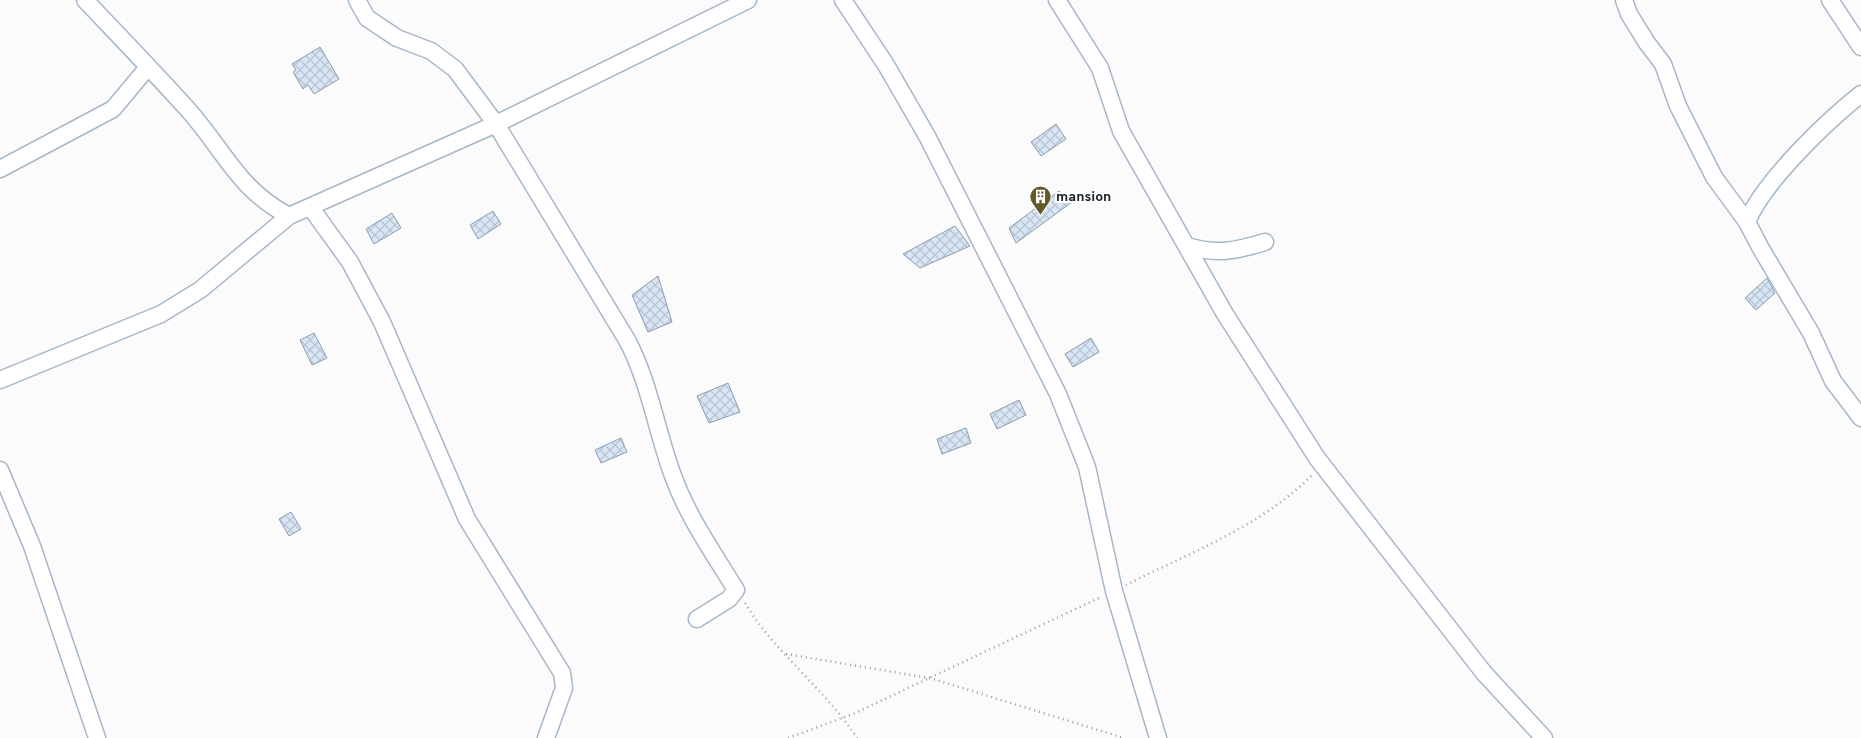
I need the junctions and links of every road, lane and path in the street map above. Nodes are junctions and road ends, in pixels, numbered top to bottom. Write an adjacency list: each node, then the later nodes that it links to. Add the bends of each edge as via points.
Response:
1 (85, 0): 9 (street)
2 (357, 0): 11 (street, via 367,18 397,38 431,51 455,70)
3 (748, 0): 11 (street)
4 (843, 0): 23 (street, via 927,136 1058,394 1087,467)
5 (1057, 0): 17 (street, via 1100,68 1121,131)
6 (1624, 0): 15 (street, via 1646,43 1663,64 1678,106 1714,177)
7 (1830, 0): 8 (street)
8 (1861, 47)
9 (148, 67): 12 (street, via 113,109); 14 (street, via 191,113 249,188 268,205)
10 (1861, 94): 15 (street, via 1778,176 1753,208)
11 (496, 124): 13 (street); 22 (street, via 634,353 672,474 707,546)
12 (0, 169)
13 (311, 208): 14 (street); 29 (street, via 350,262 382,322 467,519 562,673 564,688)
14 (289, 216): 18 (street, via 200,290 161,314)
15 (1748, 222): 19 (street, via 1811,333 1833,381)
16 (1265, 242): 17 (street, via 1228,252 1206,252)
17 (1187, 246): 20 (street, via 1225,314)
18 (0, 380)
19 (1861, 418)
20 (1322, 466): 23 (path, via 1300,488 1247,525); 34 (street, via 1484,674)
21 (0, 470): 28 (street, via 32,546)
22 (736, 590): 24 (street); 25 (path, via 756,622)
23 (1114, 591): 26 (path); 33 (street)
24 (697, 619)
25 (786, 654): 26 (path); 27 (path)
26 (930, 678): 27 (path); 32 (path)
27 (844, 718): 30 (path); 31 (path)
28 (98, 738)
29 (546, 738)
30 (788, 738)
31 (857, 738)
32 (1124, 738)
33 (1158, 738)
34 (1544, 738)

